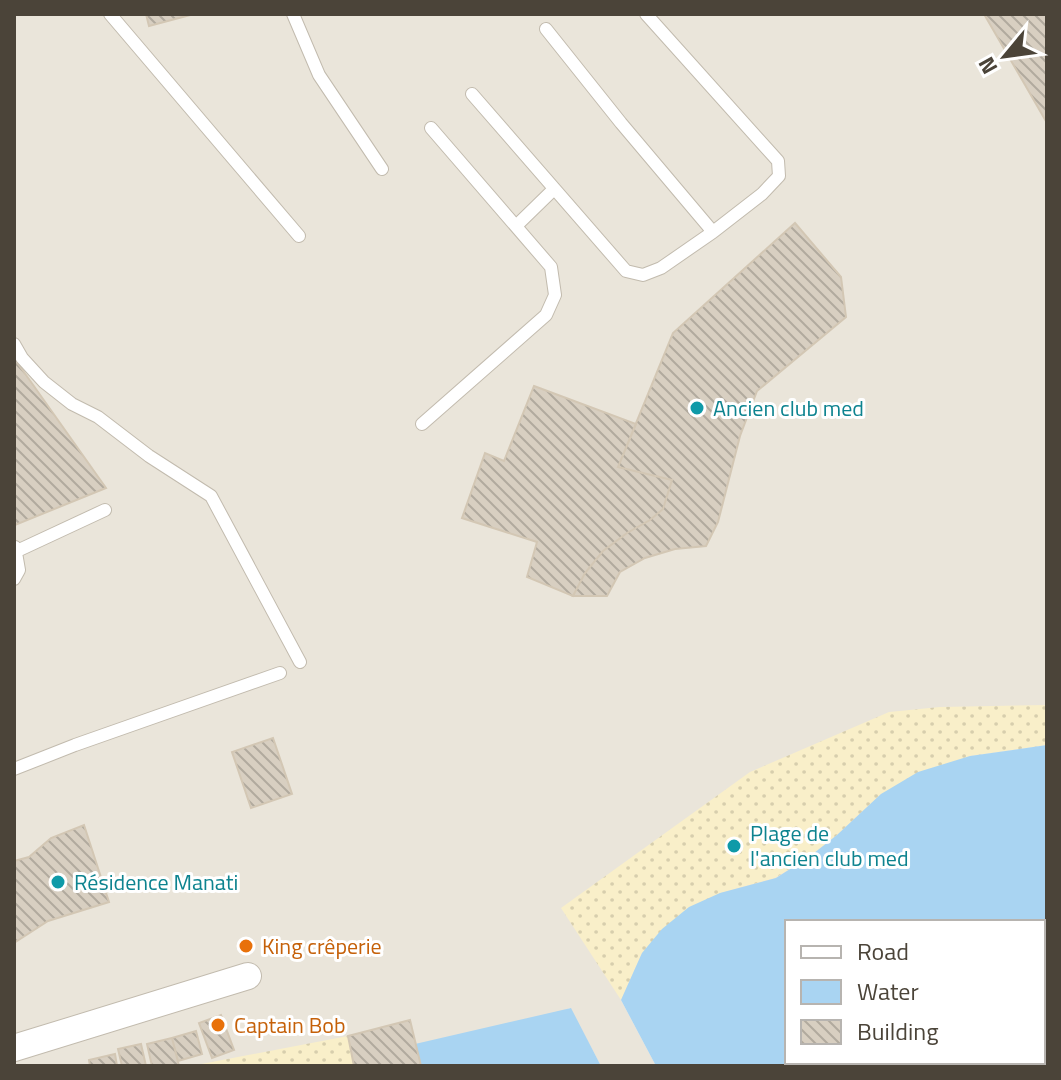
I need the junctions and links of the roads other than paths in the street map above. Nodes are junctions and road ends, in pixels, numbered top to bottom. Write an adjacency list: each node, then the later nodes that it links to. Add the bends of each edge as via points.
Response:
1 (110, 14): 11 (lane)
2 (293, 14): 7 (lane, via 319,75)
3 (646, 14): 10 (lane, via 778,161 779,176)
4 (546, 29): 10 (lane)
5 (472, 94): 8 (lane)
6 (431, 128): 9 (lane)
7 (382, 169)
8 (554, 189): 9 (lane); 10 (lane, via 626,271 643,275 661,268)
9 (516, 226): 13 (lane, via 551,267 555,295 546,315)
10 (713, 232)
11 (299, 236)
12 (14, 344): 17 (lane, via 44,382 72,404 211,496)
13 (422, 424)
14 (105, 510): 15 (lane)
15 (16, 547): 16 (lane, via 19,570)
16 (14, 579)
17 (300, 662)
18 (280, 673): 19 (lane)
19 (14, 769)
20 (248, 976): 21 (street)
21 (14, 1048)

